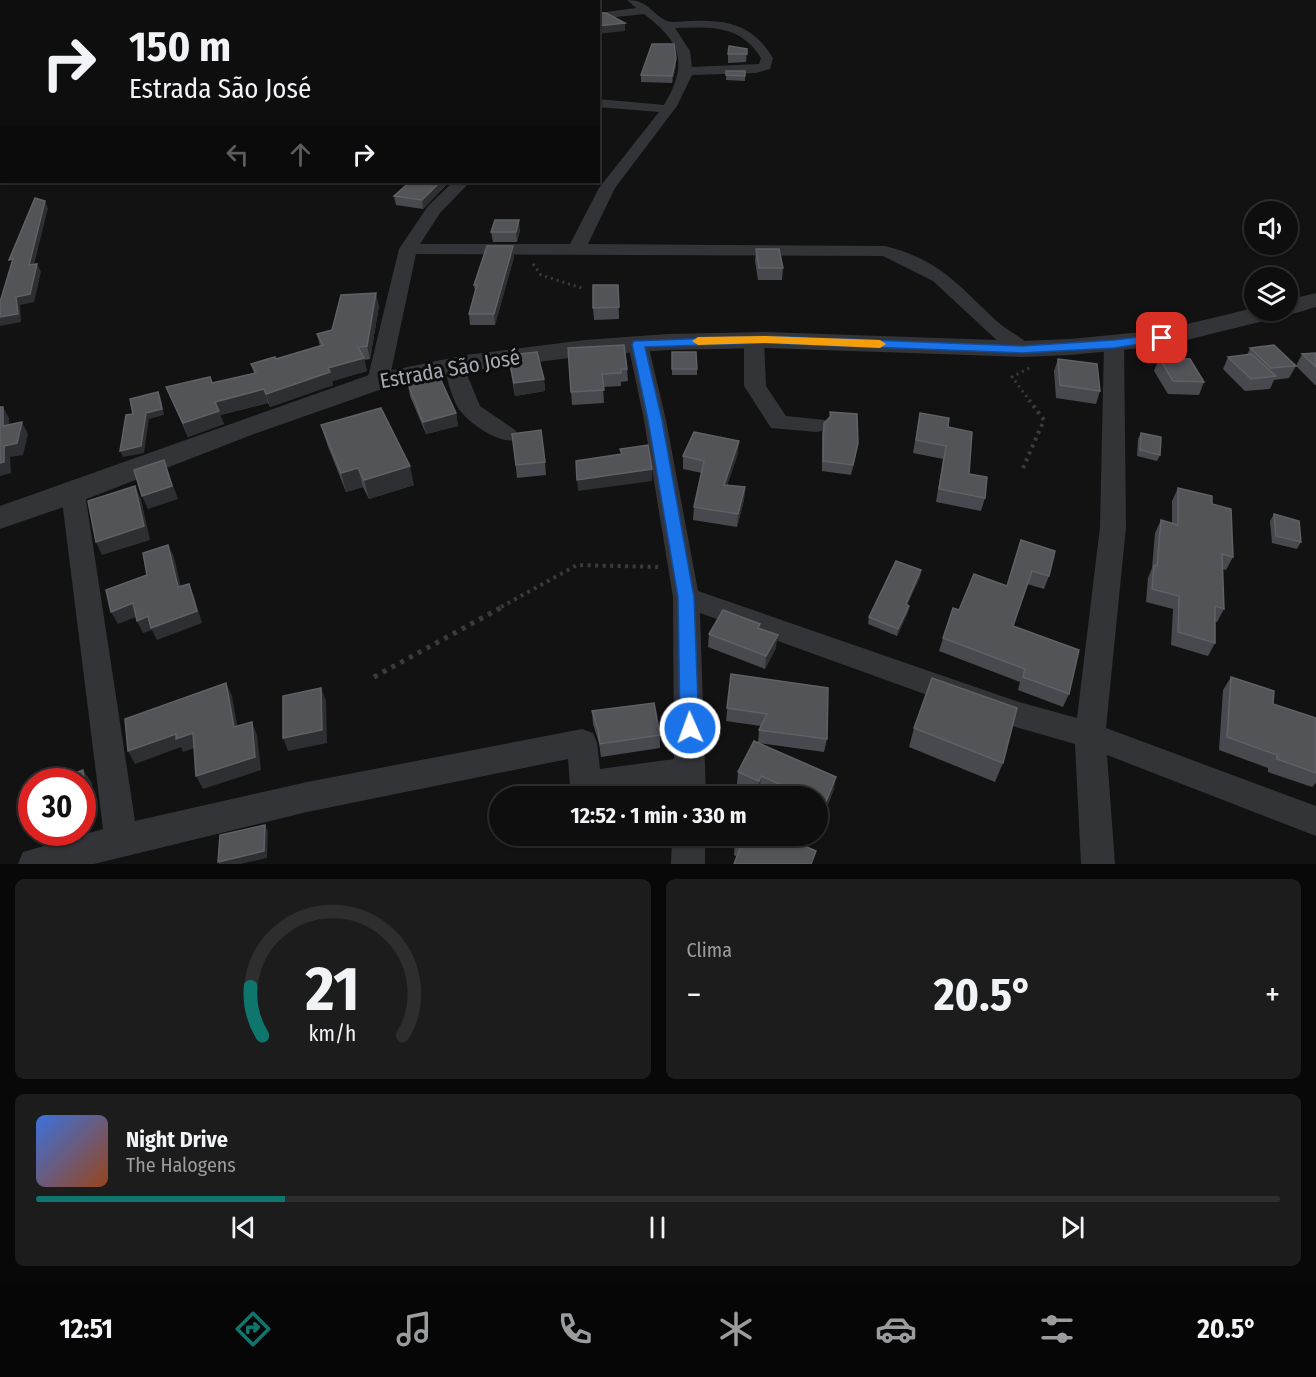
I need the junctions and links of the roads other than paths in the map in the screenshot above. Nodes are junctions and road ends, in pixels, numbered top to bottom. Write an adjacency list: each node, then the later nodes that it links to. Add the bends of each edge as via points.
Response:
1 (633, 0): 2 (street)
2 (646, 10): 3 (street); 4 (street)
3 (600, 15)
4 (664, 25): 5 (street, via 681,44); 5 (street, via 737,30 751,37 767,58 767,64 756,69)
5 (687, 71): 7 (street)
6 (600, 103): 7 (street)
7 (669, 110): 10 (street, via 611,181)
8 (461, 183): 9 (street, via 434,210)
9 (408, 249): 10 (street); 19 (street)
10 (576, 250): 17 (street, via 885,251 946,281)
11 (1316, 300): 12 (street)
12 (1298, 305)
13 (1244, 318): 16 (street, Estrada São José, via 1162,338)
14 (754, 340): 15 (street, Estrada São José); 17 (street, Estrada São José); 20 (street, via 755,386 779,423)
15 (638, 344): 18 (street, Estrada São José); 24 (street)
16 (1114, 344): 17 (street, Estrada São José); 25 (street, via 1113,527)
17 (1027, 358)
18 (453, 365): 19 (street, Estrada São José); 21 (street, via 471,410)
19 (378, 381): 22 (street, Estrada São José)
20 (817, 425)
21 (507, 435)
22 (73, 493): 23 (street, Estrada São José); 28 (street)
23 (0, 518)
24 (686, 597): 25 (street, via 1019,715); 26 (street)
25 (1090, 735): 27 (street); 32 (street)
26 (691, 784): 28 (street, via 586,785 582,743 396,776)
27 (1316, 821)
28 (121, 839): 30 (street)
29 (688, 846): 31 (street)
30 (35, 864)
31 (687, 864)
32 (1098, 864)

